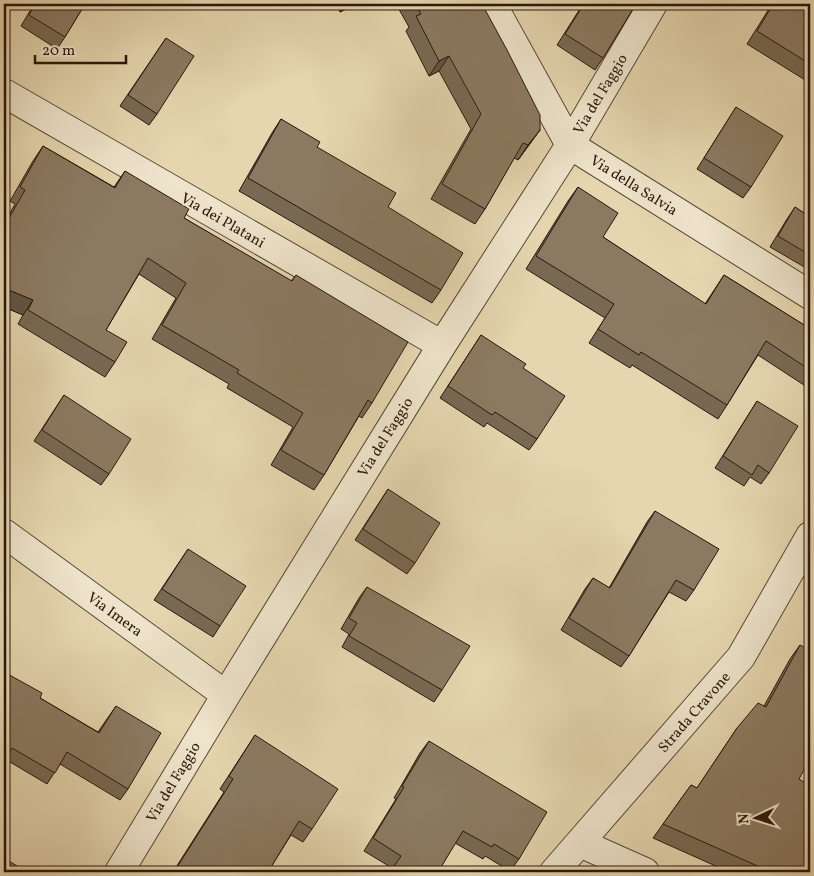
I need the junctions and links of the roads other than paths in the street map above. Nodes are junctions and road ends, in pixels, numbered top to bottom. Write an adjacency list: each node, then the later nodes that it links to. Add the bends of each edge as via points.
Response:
1 (492, 4): 4 (street, Via della Salvia)
2 (653, 4): 4 (street, Via del Faggio)
3 (4, 93): 6 (street, Via dei Platani)
4 (570, 145): 5 (street, Via della Salvia); 6 (street, Via del Faggio)
5 (810, 296)
6 (442, 345): 9 (street, Via del Faggio)
7 (4, 533): 9 (street, Via Imera)
8 (808, 545): 10 (street, Strada Cravone, via 741,657)
9 (226, 695): 11 (street, Via del Faggio)
10 (580, 843): 12 (street, Strada Cravone); 13 (street)
11 (119, 872)
12 (554, 872)
13 (645, 872)

